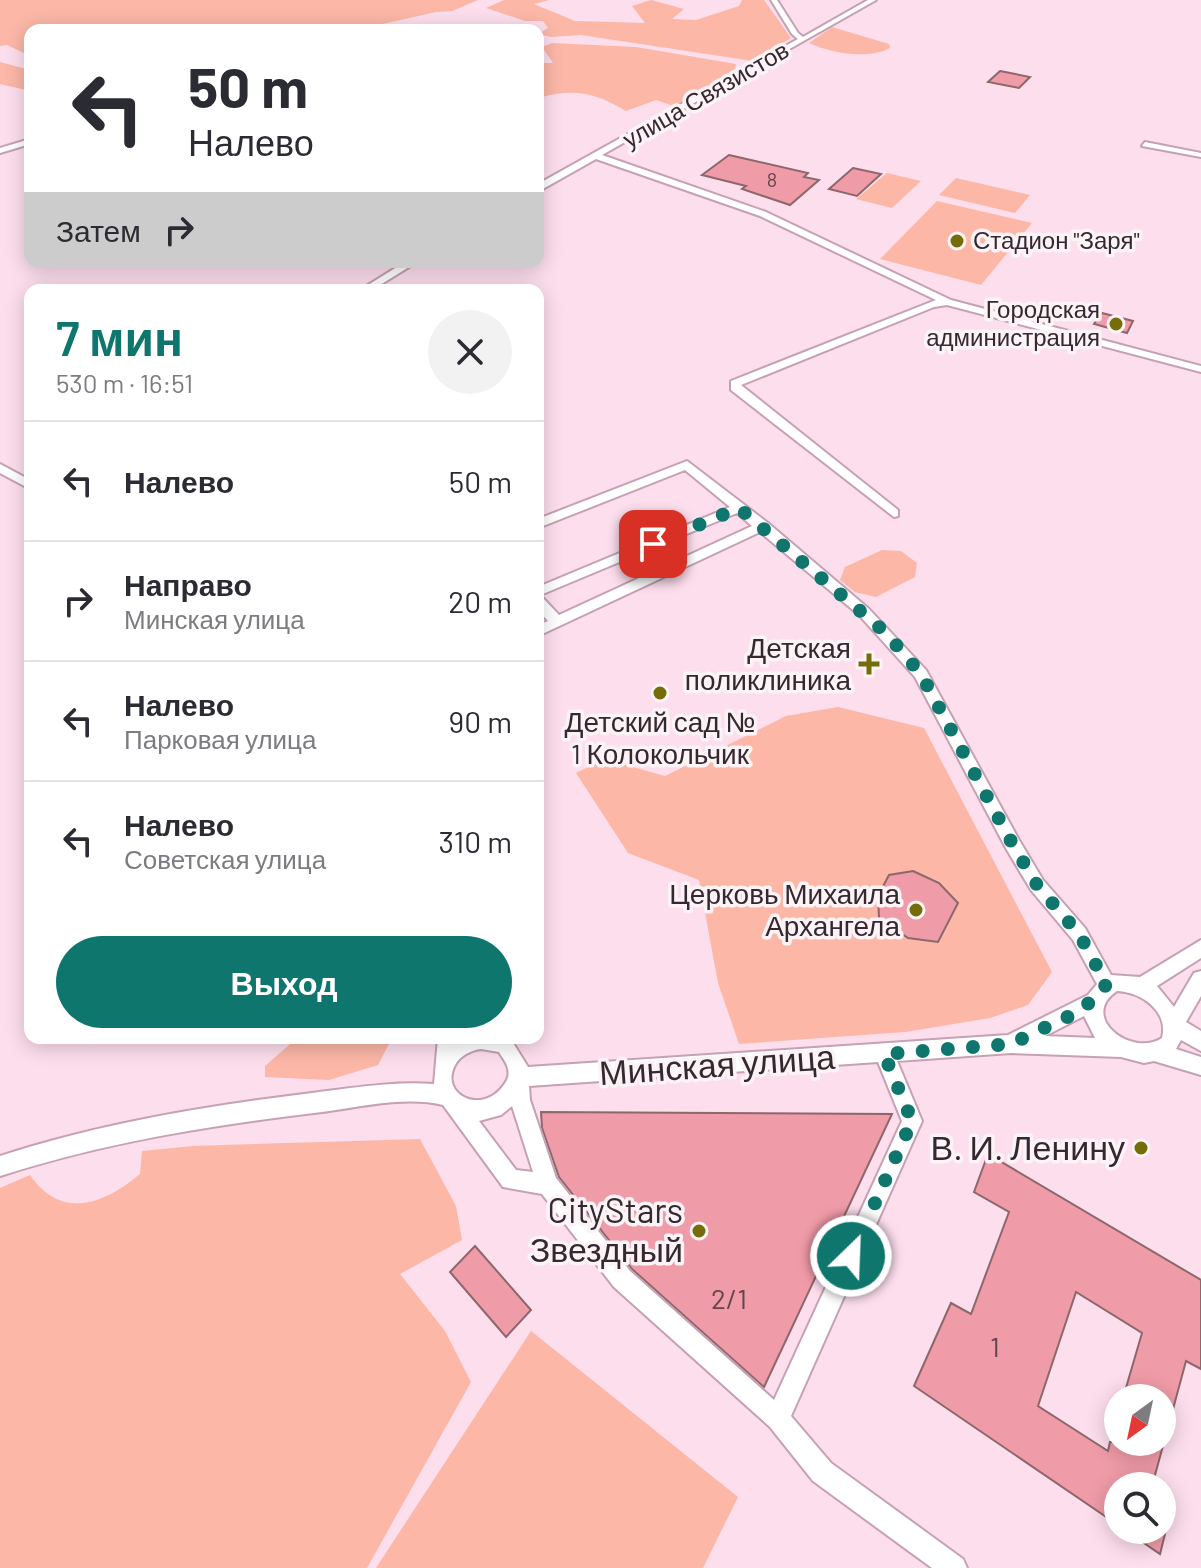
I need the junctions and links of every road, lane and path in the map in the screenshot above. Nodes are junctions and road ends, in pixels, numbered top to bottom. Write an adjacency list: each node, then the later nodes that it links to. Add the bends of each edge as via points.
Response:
1 (774, 0): 3 (street)
2 (873, 0): 3 (street, улица Связистов)
3 (803, 40): 8 (street, улица Связистов)
4 (24, 143): 6 (street)
5 (1145, 144): 7 (street)
6 (0, 151)
7 (1201, 155)
8 (597, 156): 9 (street, улица Связистов); 12 (street, via 763,214)
9 (544, 185)
10 (402, 268): 11 (street)
11 (375, 284)
12 (947, 302): 13 (street); 17 (street, via 735,383)
13 (1201, 369)
14 (0, 468): 15 (street)
15 (24, 482)
16 (739, 508): 18 (street, via 687,465); 19 (street); 20 (street)
17 (894, 513)
18 (544, 522)
19 (763, 526): 22 (street); 26 (street, via 886,633 921,674 1037,885 1079,934)
20 (544, 589)
21 (544, 608): 22 (street)
22 (557, 622): 23 (street)
23 (544, 628)
24 (1201, 948): 27 (street)
25 (1201, 979): 29 (street)
26 (1107, 985): 27 (street); 28 (street)
27 (1141, 986): 29 (street, via 1167,1009)
28 (1092, 1002): 34 (street, Минская улица); 35 (street, via 1101,1031)
29 (1174, 1025): 30 (street); 36 (street, via 1173,1038)
30 (1201, 1042)
31 (448, 1044): 40 (street)
32 (466, 1044): 40 (street, via 446,1062)
33 (501, 1044): 39 (street, via 514,1055)
34 (1011, 1044): 35 (street, Минская улица); 37 (street, Минская улица)
35 (1121, 1048): 36 (street)
36 (1157, 1053): 38 (street)
37 (884, 1054): 39 (street, Минская улица); 43 (street, via 912,1121)
38 (1201, 1066)
39 (518, 1077): 40 (street, via 508,1099 485,1111 473,1112); 42 (street, via 520,1100)
40 (446, 1087): 41 (street, via 432,1093 395,1093 146,1125 66,1143); 42 (street, via 510,1180)
41 (0, 1166)
42 (547, 1184): 43 (street, via 622,1279)
43 (778, 1419): 44 (street, via 822,1472)
44 (954, 1568)

